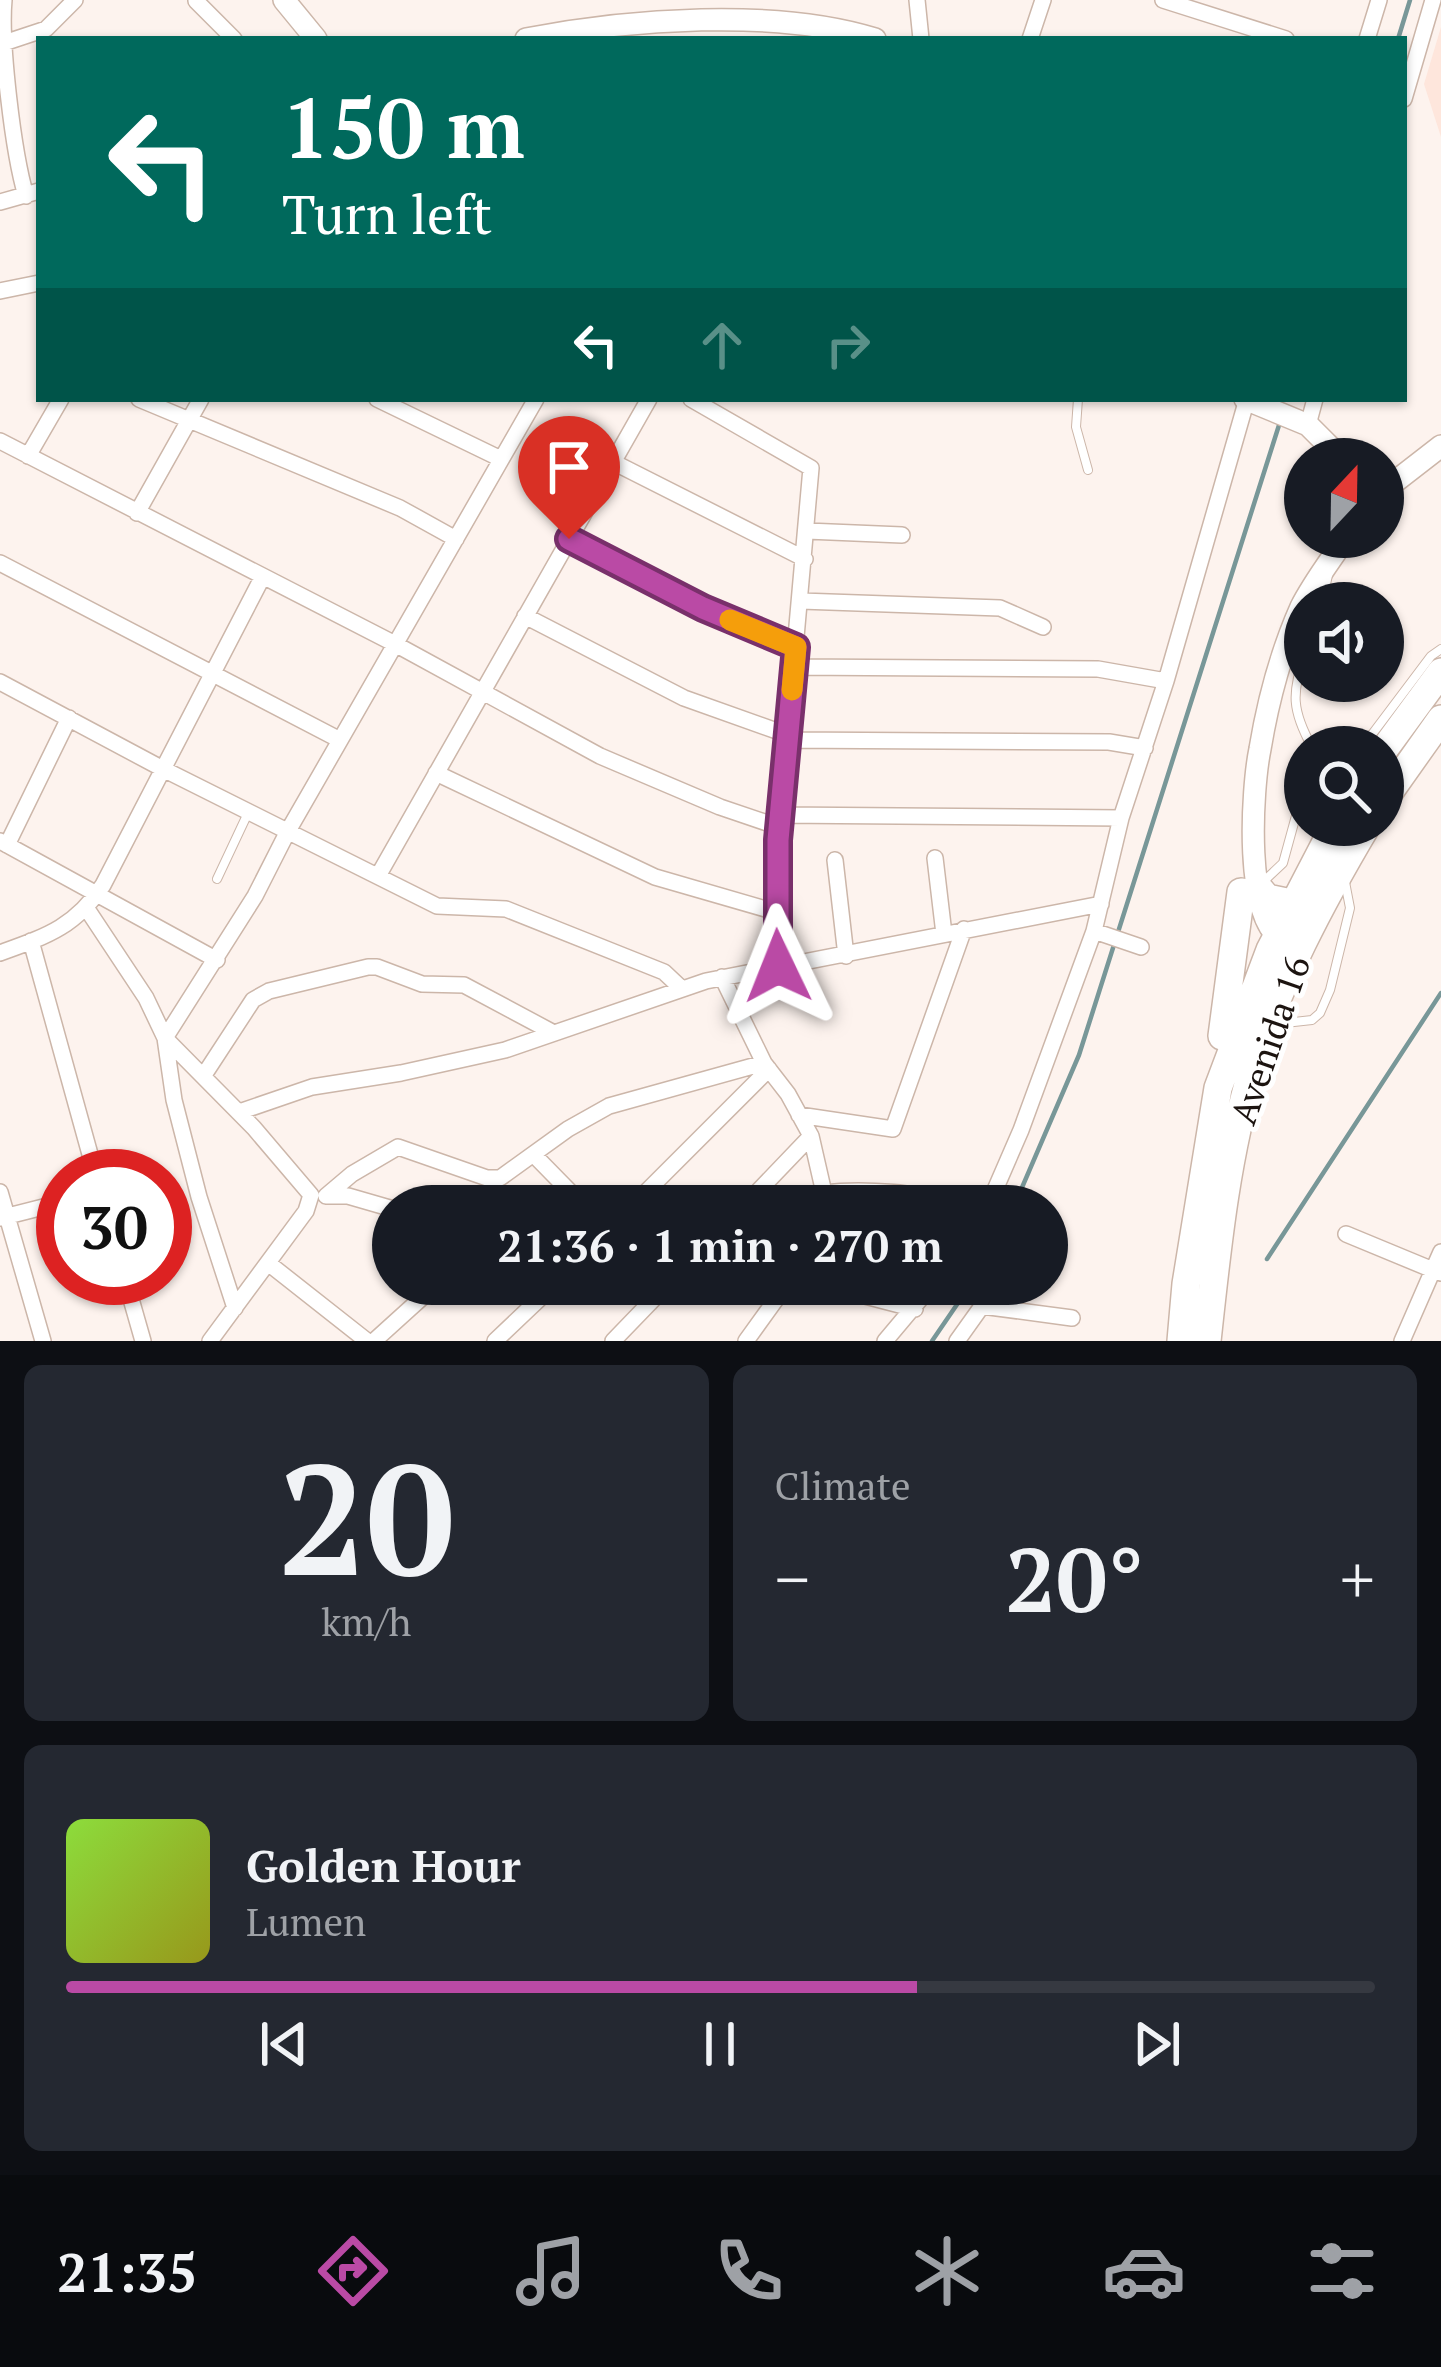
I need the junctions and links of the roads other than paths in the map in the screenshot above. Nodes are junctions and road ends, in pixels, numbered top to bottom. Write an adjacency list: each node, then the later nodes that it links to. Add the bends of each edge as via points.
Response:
1 (4, 0): 20 (street)
2 (75, 0): 20 (street, via 46,29)
3 (284, 0): 13 (street)
4 (917, 0): 16 (street)
5 (1042, 0): 17 (street)
6 (1163, 0): 18 (street)
7 (1379, 0): 19 (street)
8 (1433, 0): 21 (street)
9 (196, 1): 12 (street)
10 (703, 11): 11 (street); 14 (street)
11 (735, 30): 15 (street)
12 (231, 36)
13 (314, 36)
14 (542, 36)
15 (865, 36)
16 (921, 36)
17 (1031, 36)
18 (1277, 36)
19 (1368, 36)
20 (1, 44): 22 (street, via 7,129)
21 (1407, 89)
22 (32, 194): 23 (street)
23 (0, 202)
24 (36, 284): 25 (street)
25 (0, 291)
26 (59, 402): 41 (street)
27 (145, 402): 36 (street)
28 (199, 402): 36 (street)
29 (383, 402): 42 (street)
30 (534, 402): 42 (street)
31 (647, 402): 43 (street)
32 (696, 402): 47 (street, via 811,468)
33 (1078, 402): 44 (lane)
34 (1250, 402): 37 (street); 66 (street)
35 (1313, 402): 37 (street)
36 (188, 422): 46 (street); 49 (street)
37 (1302, 424): 38 (street)
38 (1318, 438)
39 (0, 441): 41 (street)
40 (1441, 446): 45 (street)
41 (28, 456): 46 (street)
42 (502, 459): 49 (street)
43 (613, 462): 50 (street); 52 (street)
44 (1088, 470)
45 (1404, 474)
46 (137, 512): 55 (street)
47 (807, 531): 48 (street); 52 (street)
48 (902, 535)
49 (456, 538): 60 (street)
50 (569, 539): 58 (street); 61 (street)
51 (1333, 558): 53 (street)
52 (805, 559): 57 (street)
53 (1330, 562): 56 (lane); 92 (street, via 1285,651 1258,755)
54 (0, 563): 65 (street)
55 (262, 578): 60 (street); 65 (street)
56 (1326, 582)
57 (801, 601): 59 (street, via 1000,608); 61 (street)
58 (525, 616): 68 (street); 73 (street, via 684,698)
59 (1042, 627)
60 (395, 644): 68 (street); 74 (street)
61 (796, 647): 63 (street)
62 (1441, 649): 71 (lane)
63 (794, 667): 66 (street, via 1098,669); 73 (street)
64 (1441, 672): 72 (highway)
65 (213, 673): 74 (street); 76 (street)
66 (1166, 681): 75 (street)
67 (0, 682): 69 (street)
68 (481, 694): 78 (street); 81 (street, via 600,756 721,807)
69 (68, 718): 76 (street); 83 (street)
70 (1441, 719): 77 (highway)
71 (1379, 726)
72 (1401, 726)
73 (787, 737): 75 (street); 81 (street)
74 (340, 740): 82 (street)
75 (1145, 748): 80 (street)
76 (163, 769): 79 (street); 93 (street)
77 (1404, 771)
78 (436, 773): 90 (street); 97 (street, via 655,877)
79 (248, 811): 82 (street); 91 (lane)
80 (1121, 818): 81 (street); 95 (street)
81 (780, 821): 97 (street)
82 (288, 830): 90 (street); 106 (street)
83 (3, 843): 93 (street)
84 (1289, 846): 92 (lane, via 1275,874)
85 (1323, 846): 94 (highway, Avenida 16)
86 (1355, 846): 89 (highway, Avenida 16)
87 (934, 858): 100 (street)
88 (835, 860): 105 (street)
89 (1341, 869): 103 (highway, Avenida 16); 110 (lane, via 1350,908 1320,1013)
90 (378, 876): 109 (street, via 437,906 506,908 664,972)
91 (217, 879)
92 (1249, 889): 94 (highway); 103 (street); 115 (highway, via 1216,1060)
93 (98, 893): 96 (street); 106 (street)
94 (1292, 903): 103 (highway, Avenida 16)
95 (1101, 904): 98 (street); 99 (street)
96 (87, 909): 101 (street); 112 (street)
97 (776, 912): 107 (street)
98 (964, 929): 100 (street); 117 (street, via 893,1129)
99 (1094, 931): 102 (street); 125 (street)
100 (944, 934): 105 (street)
101 (31, 941): 104 (street); 119 (street)
102 (1141, 947)
103 (1286, 950): 110 (highway, Avenida 16); 115 (highway, Avenida 16)
104 (0, 953)
105 (846, 956): 107 (street)
106 (217, 960): 112 (street)
107 (778, 966): 108 (street)
108 (722, 977): 109 (street); 113 (street)
109 (681, 988): 111 (street)
110 (1269, 1025): 155 (highway, Avenida 16, via 1226,1185)
111 (552, 1032): 114 (street, via 464,985 422,984 368,968 253,1000); 116 (street, via 484,1054 312,1087)
112 (166, 1038): 114 (street); 142 (street, via 174,1100)
113 (766, 1066): 117 (street); 120 (street, via 609,1106); 122 (street)
114 (204, 1075): 116 (street)
115 (1218, 1088): 154 (highway, Avenida 16)
116 (239, 1112): 127 (street)
117 (799, 1114): 118 (street)
118 (811, 1136): 123 (street); 124 (street)
119 (89, 1149)
120 (534, 1155): 121 (street); 127 (street, via 512,1173 487,1178 398,1148)
121 (563, 1185)
122 (652, 1185)
123 (764, 1185)
124 (822, 1185)
125 (997, 1185)
126 (0, 1192): 130 (street)
127 (318, 1196): 128 (street); 133 (street)
128 (372, 1203)
129 (36, 1209): 130 (street)
130 (3, 1217): 146 (street)
131 (1346, 1234): 134 (street)
132 (1441, 1252): 134 (street)
133 (268, 1263): 142 (street); 148 (street)
134 (1437, 1271): 156 (street)
135 (132, 1305): 147 (street)
136 (413, 1305): 148 (street)
137 (533, 1305): 149 (street)
138 (648, 1305): 150 (street)
139 (773, 1305): 151 (street)
140 (900, 1305): 143 (street)
141 (918, 1305): 143 (street)
142 (235, 1308): 145 (street)
143 (915, 1309): 152 (street)
144 (1072, 1318): 153 (street, via 982,1306)
145 (217, 1338)
146 (43, 1341)
147 (143, 1341)
148 (371, 1341)
149 (496, 1341)
150 (613, 1341)
151 (746, 1341)
152 (885, 1341)
153 (957, 1341)
154 (1180, 1341)
155 (1208, 1341)
156 (1402, 1341)

